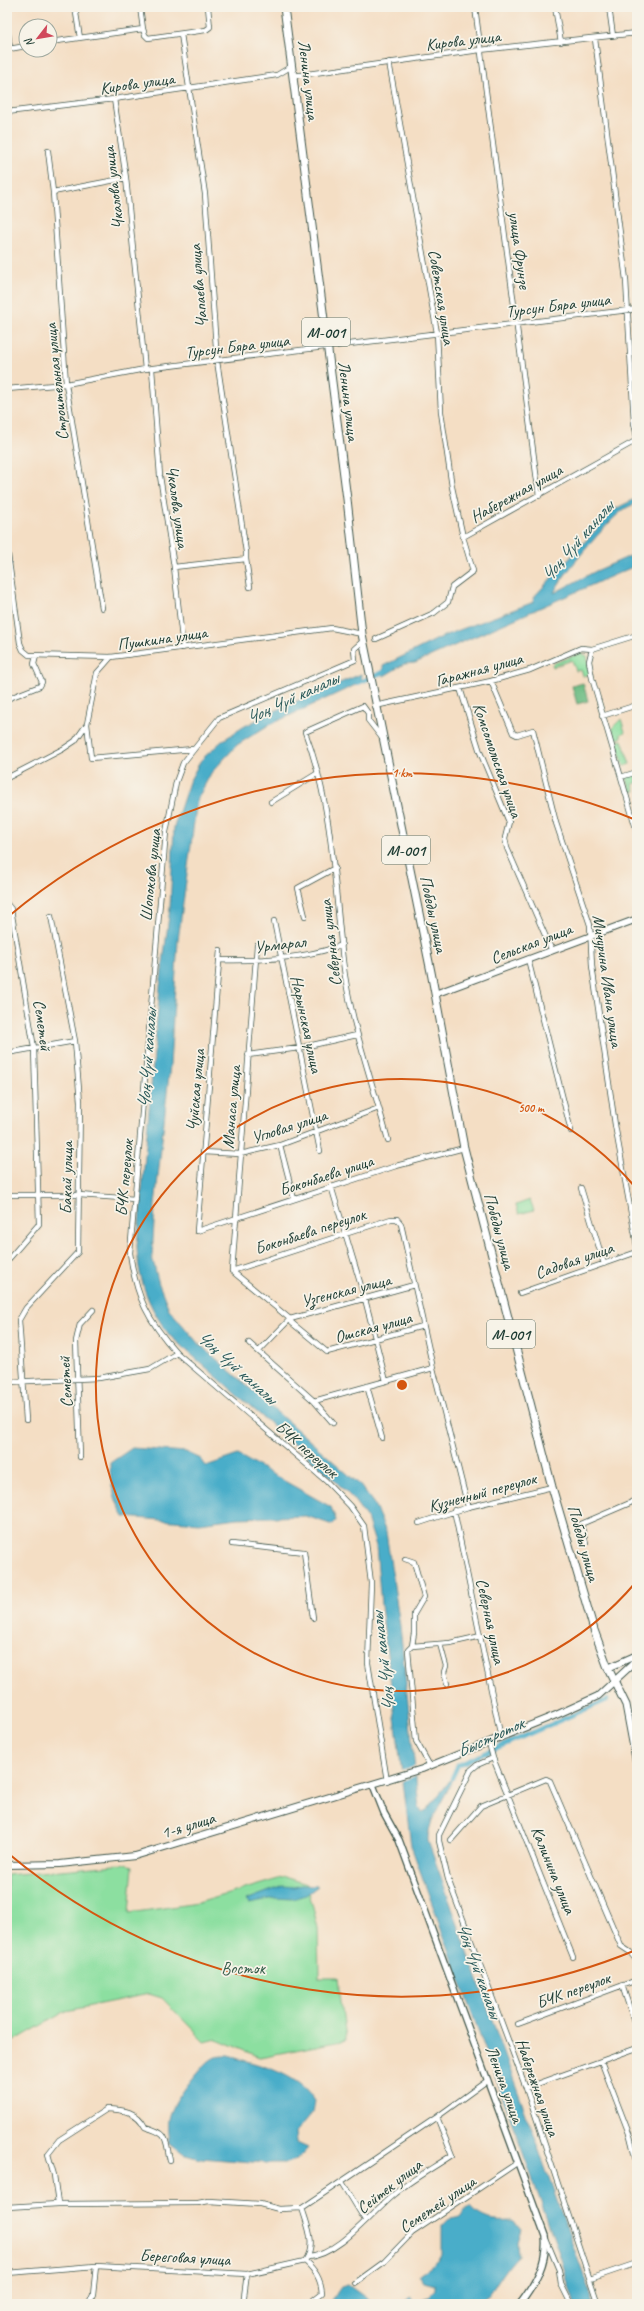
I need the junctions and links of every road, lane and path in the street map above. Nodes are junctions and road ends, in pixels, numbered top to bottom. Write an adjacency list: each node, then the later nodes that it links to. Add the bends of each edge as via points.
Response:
1 (75, 7): 13 (street)
2 (140, 7): 9 (street)
3 (208, 7): 11 (street, via 210,27)
4 (284, 7): 20 (main road, Ленина улица / М-001)
5 (475, 7): 18 (street, улица Фрунзе)
6 (555, 7): 16 (street)
7 (609, 7): 12 (street)
8 (7, 26): 17 (street)
9 (144, 29): 11 (street, via 148,38); 13 (street)
10 (637, 33): 12 (street, Кирова улица)
11 (181, 34): 22 (street, Чапаева улица)
12 (613, 36): 14 (street, Кирова улица)
13 (80, 38): 15 (street)
14 (595, 39): 16 (street, Кирова улица); 29 (street)
15 (58, 41)
16 (561, 42): 18 (street, Кирова улица)
17 (9, 49)
18 (480, 50): 19 (street, Кирова улица); 30 (street, улица Фрунзе)
19 (389, 62): 21 (street, Кирова улица); 31 (street, Советская улица)
20 (292, 66): 21 (main road, Ленина улица / М-001); 22 (street, Кирова улица, via 277,75)
21 (293, 76): 32 (main road, Ленина улица / М-001)
22 (190, 89): 23 (street, Кирова улица); 33 (street, Чапаева улица, via 205,194)
23 (114, 99): 24 (street, Кирова улица); 26 (street, Чкалова улица)
24 (7, 112)
25 (48, 151): 27 (street, Строительная улица)
26 (126, 178): 27 (street); 34 (street, Чкалова улица)
27 (53, 192): 36 (street, Строительная улица)
28 (637, 309): 29 (street, Турсун Бяра улица)
29 (629, 310): 30 (street, Турсун Бяра улица, via 522,324); 38 (street, via 634,424)
30 (516, 322): 31 (street, Турсун Бяра улица); 39 (street, улица Фрунзе)
31 (437, 333): 32 (street, Турсун Бяра улица); 40 (street, Советская улица, via 441,412 452,487)
32 (328, 348): 33 (street, Турсун Бяра улица); 47 (main road, Ленина улица / М-001)
33 (217, 362): 35 (street, Турсун Бяра улица); 42 (street, Чапаева улица)
34 (145, 369): 35 (street, Турсун Бяра улица); 36 (street, Турсун Бяра улица)
35 (152, 369): 43 (street, Чкалова улица, via 160,476)
36 (66, 384): 37 (street, Турсун Бяра улица); 45 (street, Строительная улица)
37 (7, 390)
38 (637, 439): 39 (street, Набережная улица)
39 (539, 496): 40 (street, Набережная улица)
40 (463, 537): 48 (street, Набережная улица, via 473,571 452,587 448,602 434,613)
41 (7, 546): 51 (street, via 20,643 29,655)
42 (246, 560): 43 (street); 44 (street, Чапаева улица)
43 (174, 566): 49 (street, Чкалова улица)
44 (250, 587)
45 (102, 608)
46 (637, 635): 50 (street)
47 (362, 637): 49 (street, Пушкина улица, via 332,628); 55 (main road, Ленина улица / М-001); 62 (street, Шопокова улица, via 354,649 355,660 220,718)
48 (376, 639)
49 (183, 648): 52 (street, Пушкина улица)
50 (592, 649): 53 (street, Гаражная улица, via 581,648 530,670); 59 (street, via 589,665)
51 (36, 656): 52 (street); 56 (street, via 34,664 42,682 40,686)
52 (110, 658): 60 (street, Пушкина улица, via 97,673)
53 (491, 681): 54 (street, Гаражная улица); 75 (street, Мичурина Ивана улица, via 513,733 517,735 533,730 554,815)
54 (460, 688): 58 (street, Гаражная улица); 79 (street, Комсомольская улица, via 480,752 509,822 507,848)
55 (373, 694): 58 (main road, Победы улица / М-001)
56 (7, 699)
57 (637, 705): 59 (street)
58 (375, 706): 61 (main road, Победы улица / М-001)
59 (602, 716): 65 (street)
60 (87, 724): 62 (street, via 91,758); 66 (street, Пушкина улица, via 75,741 64,750)
61 (382, 738): 64 (street, Северная улица, via 368,720 368,713 363,706 305,732); 84 (main road, Победы улица / М-001)
62 (193, 749): 85 (street, Шопокова улица, via 182,763 166,832)
63 (637, 772): 65 (street)
64 (318, 773): 67 (street); 69 (street, Северная улица, via 329,822)
65 (621, 777): 68 (street)
66 (7, 778)
67 (271, 802)
68 (637, 832)
69 (335, 868): 72 (street, via 298,888); 77 (street, Северная улица)
70 (7, 904): 88 (street, Семетей, via 11,909)
71 (51, 916): 87 (street, Бакай улица)
72 (305, 916)
73 (637, 919): 75 (main road, Сельская улица)
74 (274, 921): 80 (street, Нарынская улица)
75 (591, 935): 79 (main road, Сельская улица); 111 (street, Мичурина Ивана улица, via 592,966 615,1125)
76 (257, 945): 83 (street, Манаса улица)
77 (342, 945): 80 (street, Урмарал, via 329,950); 86 (street, Северная улица)
78 (220, 950): 82 (street, Чуйская улица)
79 (552, 951): 81 (main road, Сельская улица)
80 (280, 958): 83 (street, Урмарал); 89 (street, Нарынская улица)
81 (528, 959): 84 (main road, Сельская улица); 93 (street)
82 (219, 960): 83 (street, Урмарал); 99 (street, Чуйская улица)
83 (256, 961): 91 (street, Манаса улица)
84 (435, 994): 97 (main road, Победы улица / М-001)
85 (151, 1009): 106 (street, БЧК переулок)
86 (357, 1035): 89 (street); 92 (street, Северная улица)
87 (75, 1041): 88 (street); 105 (street, Бакай улица, via 80,1102)
88 (34, 1048): 90 (street); 104 (street, Семетей)
89 (299, 1048): 91 (street); 94 (street, Нарынская улица)
90 (7, 1053)
91 (248, 1055): 100 (street, Манаса улица)
92 (379, 1108): 94 (street, Угловая улица); 95 (street, Северная улица)
93 (571, 1131)
94 (315, 1132): 96 (street, Угловая улица); 98 (street, Нарынская улица)
95 (388, 1140)
96 (280, 1145): 100 (street, Угловая улица); 107 (street)
97 (464, 1148): 101 (street, Боконбаева улица); 137 (main road, Победы улица / М-001)
98 (320, 1151)
99 (203, 1152): 100 (street, Угловая улица); 109 (street, Чуйская улица)
100 (240, 1154): 108 (street, Манаса улица)
101 (331, 1186): 107 (street, Боконбаева улица); 110 (street)
102 (581, 1188): 114 (street)
103 (7, 1195): 104 (street)
104 (40, 1195): 105 (street); 113 (street, Семетей, via 40,1224)
105 (79, 1195): 106 (street); 130 (street, Бакай улица, via 78,1252 26,1308 19,1320)
106 (136, 1198): 125 (street, БЧК переулок, via 130,1253 134,1278 147,1314)
107 (294, 1199): 108 (street, Боконбаева улица)
108 (236, 1219): 109 (street, Боконбаева улица); 115 (street, Манаса улица)
109 (197, 1231)
110 (345, 1232): 115 (street, Боконбаева переулок); 116 (street, Боконбаева переулок, via 391,1218 397,1219 401,1224); 118 (street)
111 (637, 1246)
112 (637, 1252): 114 (street, Садовая улица)
113 (7, 1261)
114 (604, 1264): 117 (street, Садовая улица)
115 (232, 1271): 120 (street, Ошская улица)
116 (414, 1285): 118 (street, Узгенская улица); 121 (street)
117 (520, 1293)
118 (365, 1299): 120 (street, Узгенская улица); 122 (street)
119 (93, 1310): 127 (street, Семетей, via 80,1324 77,1332)
120 (291, 1321): 122 (street, Ошская улица, via 327,1352); 124 (street)
121 (423, 1326): 122 (street, Ошская улица); 126 (street)
122 (375, 1340): 128 (street)
123 (249, 1343): 124 (street)
124 (259, 1351): 132 (street)
125 (177, 1353): 127 (street, via 150,1369); 158 (street, БЧК переулок, via 326,1481 350,1506 364,1526 371,1583 368,1663)
126 (433, 1368): 128 (street); 139 (street)
127 (78, 1379): 130 (street); 136 (street, Семетей)
128 (386, 1381): 131 (street)
129 (7, 1382): 130 (street)
130 (24, 1382): 133 (street, Бакай улица)
131 (367, 1386): 132 (street); 135 (street)
132 (314, 1401): 134 (street)
133 (26, 1420)
134 (333, 1423)
135 (382, 1438)
136 (80, 1457)
137 (552, 1486): 139 (street, Кузнечный переулок); 151 (main road, Победы улица / М-001, via 594,1630)
138 (637, 1498): 142 (street, via 581,1524)
139 (468, 1506): 140 (street, Кузнечный переулок)
140 (454, 1510): 141 (street, Кузнечный переулок); 146 (street, Северная улица)
141 (419, 1523)
142 (586, 1542)
143 (232, 1544): 145 (street, via 304,1552)
144 (405, 1559): 148 (street, via 414,1562 424,1597 414,1614)
145 (313, 1618)
146 (481, 1636): 147 (street); 154 (street, Северная улица)
147 (440, 1644): 148 (street); 153 (street, via 446,1666 444,1672)
148 (412, 1646): 157 (street, via 408,1650 416,1741)
149 (637, 1655): 151 (main road)
150 (637, 1660): 152 (main road)
151 (608, 1668): 152 (main road, Победы улица / М-001)
152 (614, 1682): 154 (main road, via 603,1694); 156 (main road, Победы улица / М-001, via 626,1705)
153 (447, 1684)
154 (501, 1738): 155 (main road)
155 (492, 1751): 157 (main road); 160 (street, Калинина улица); 172 (street, Набережная улица, via 471,1770 438,1838 448,1879)
156 (637, 1764)
157 (430, 1766): 158 (main road, 1-я улица)
158 (387, 1780): 159 (main road, 1-я улица)
159 (373, 1785): 162 (main road, 1-я улица, via 268,1814 135,1856 60,1864); 171 (street, Ленина улица, via 384,1813 399,1840)
160 (508, 1794): 161 (street, via 481,1806); 163 (street, Калинина улица); 164 (street, via 546,1779 552,1785 621,1946 630,1952)
161 (451, 1840)
162 (7, 1865)
163 (573, 1957)
164 (637, 1962)
165 (637, 1980): 166 (street, БЧК переулок)
166 (622, 1986): 167 (street, БЧК переулок); 168 (street)
167 (518, 2024)
168 (637, 2030)
169 (637, 2048): 170 (street)
170 (601, 2061): 172 (street); 176 (street, via 630,2136)
171 (488, 2080): 173 (street); 175 (street, Ленина улица)
172 (526, 2088): 188 (street, Набережная улица)
173 (437, 2117): 177 (street); 181 (street, Сейтек улица, via 452,2155 394,2194)
174 (170, 2161): 178 (street, via 161,2131 145,2127 140,2118 133,2113 107,2109 59,2140 48,2154)
175 (517, 2163): 182 (street, Ленина улица); 189 (street, Семетей улица, via 412,2233 384,2262)
176 (637, 2164)
177 (342, 2182): 180 (street); 181 (street)
178 (58, 2204): 179 (street); 180 (street, via 208,2201 260,2204 279,2209)
179 (7, 2207)
180 (302, 2208): 183 (street, via 312,2246)
181 (365, 2220): 183 (street, Сейтек улица, via 325,2253)
182 (545, 2236): 191 (street, via 559,2270); 195 (street, Ленина улица, via 544,2261 532,2288)
183 (306, 2259): 187 (street, Береговая улица); 194 (street, via 321,2284 322,2293)
184 (637, 2263): 188 (street)
185 (96, 2266): 186 (street, Береговая улица); 187 (street, Береговая улица); 192 (street, via 93,2295)
186 (7, 2272)
187 (247, 2274): 193 (street)
188 (590, 2279): 197 (street, Набережная улица)
189 (355, 2283)
190 (568, 2286): 191 (street)
191 (562, 2287): 196 (street)
192 (89, 2304)
193 (243, 2304)
194 (308, 2304)
195 (520, 2304)
196 (571, 2304)
197 (598, 2304)

